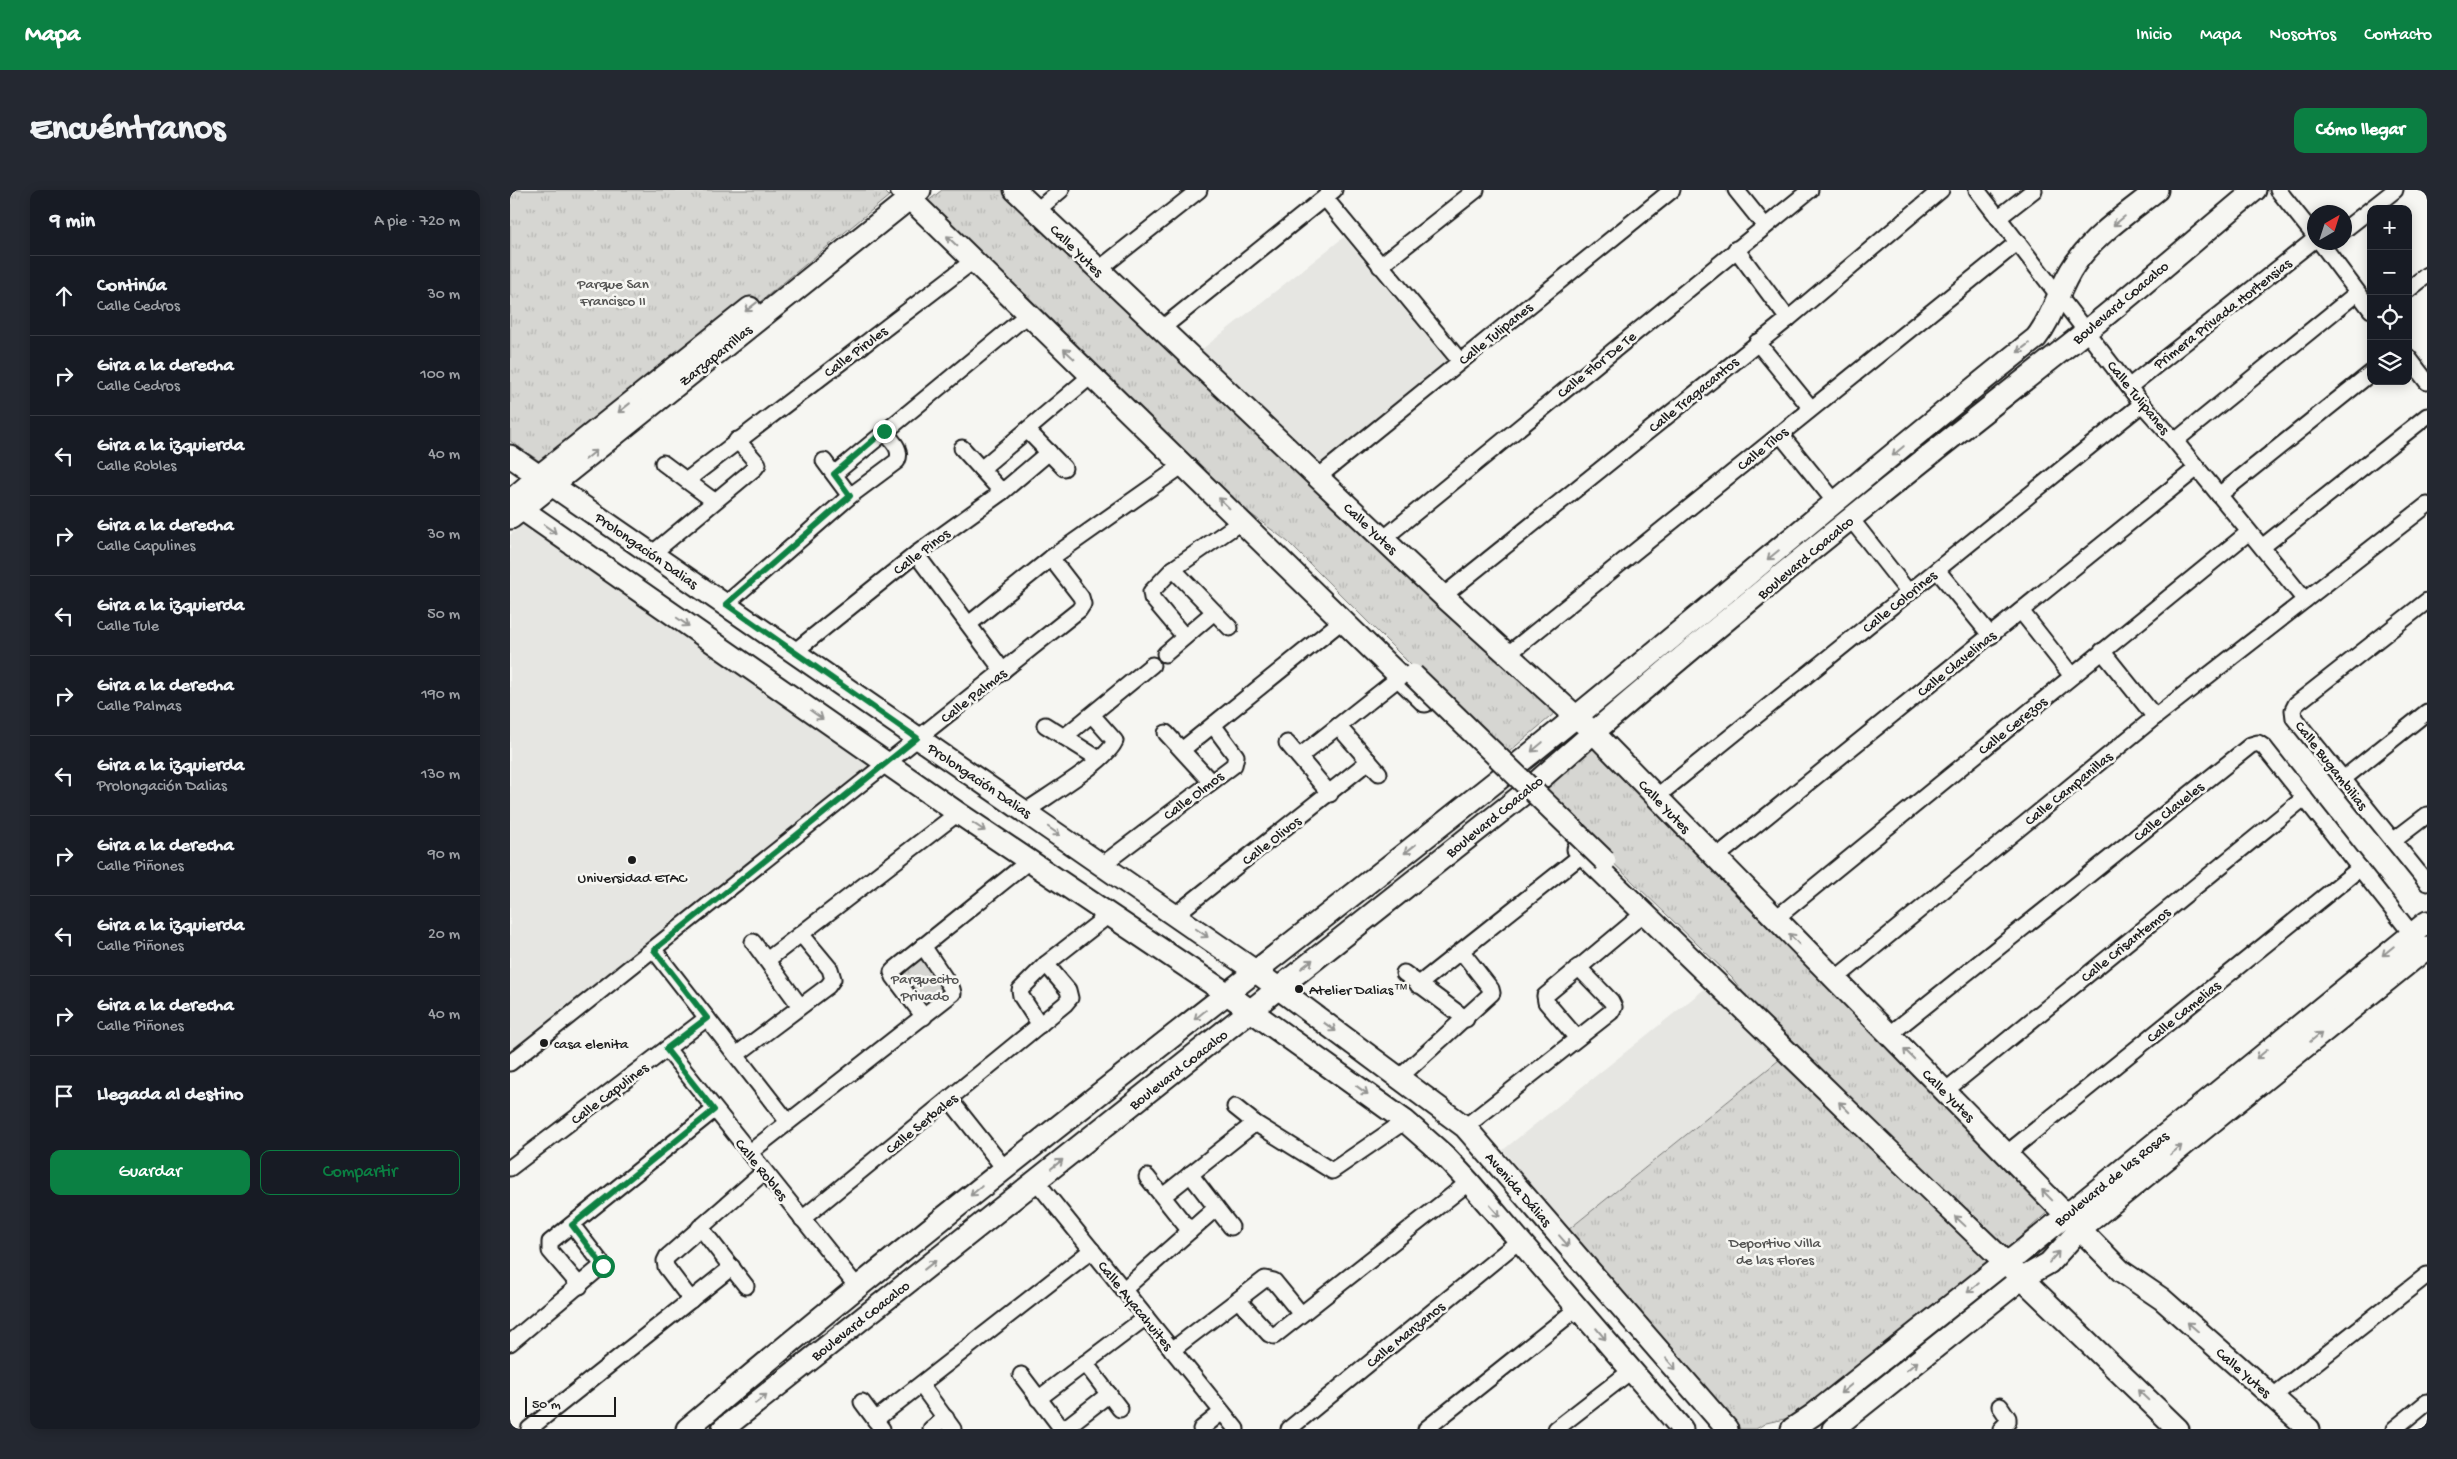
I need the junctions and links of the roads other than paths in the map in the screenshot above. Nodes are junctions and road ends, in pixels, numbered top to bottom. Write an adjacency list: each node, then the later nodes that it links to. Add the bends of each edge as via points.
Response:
1 (1015, 190): 18 (main road, Calle Yutes)
2 (1061, 190): 18 (street)
3 (1199, 190): 30 (street)
4 (1476, 190): 29 (street)
5 (1672, 190): 41 (street, Calle Tulipanes)
6 (1736, 190): 23 (street)
7 (1810, 190): 23 (street, Calle Flor De Te)
8 (1941, 190): 37 (street, Calle Tragacantos)
9 (1977, 190): 20 (street, Calle Tulipanes)
10 (2034, 190): 20 (street)
11 (2157, 190): 34 (main road, Boulevard Coacalco, one-way to 34, via 2091,243)
12 (2255, 190): 39 (main road, Boulevard Coacalco)
13 (2278, 190): 22 (street)
14 (2395, 190): 17 (street)
15 (908, 192): 28 (main road, one-way to 15); 67 (main road, Zarzaparrillas)
16 (1329, 194): 29 (street); 38 (street)
17 (2376, 205)
18 (1036, 210): 30 (main road, Calle Yutes)
19 (2367, 212): 21 (street)
20 (1998, 218): 24 (street, Calle Tulipanes)
21 (2352, 224)
22 (2307, 225)
23 (1765, 226): 25 (street, Calle Flor De Te)
24 (2018, 242): 34 (street, Calle Tulipanes); 48 (street, Calle Tilos)
25 (1736, 249): 37 (street); 78 (street, Calle Flor De Te)
26 (2308, 250): 46 (street, Primera Privada Hortensias)
27 (2326, 250): 33 (street)
28 (973, 261): 36 (main road); 53 (street, Calle Pirules)
29 (1380, 266): 41 (street)
30 (1098, 270): 38 (main road, Calle Yutes)
31 (2427, 275): 32 (street)
32 (2412, 287)
33 (2357, 293): 35 (street); 54 (street)
34 (2057, 295): 39 (street, Calle Tulipanes); 72 (main road, Boulevard Coacalco, one-way to 72, via 2048,320 2036,338)
35 (2367, 305)
36 (1027, 315): 43 (main road, one-way to 36); 51 (street)
37 (1788, 318): 40 (street, Calle Tragacantos)
38 (1161, 329): 65 (main road, Calle Yutes)
39 (2086, 331): 46 (street, Calle Tulipanes); 75 (main road, Boulevard Coacalco)
40 (1757, 342): 48 (street); 86 (street, Calle Tragacantos)
41 (1460, 361): 65 (street, Calle Tulipanes)
42 (2412, 362): 45 (street)
43 (1092, 375): 50 (street); 60 (main road)
44 (2367, 377): 69 (street)
45 (2426, 379)
46 (2130, 386): 47 (street, Calle Tulipanes)
47 (2142, 404): 54 (street, Calle Tulipanes); 84 (street, Calle Colorines)
48 (1810, 407): 52 (street, Calle Tilos)
49 (2427, 416): 79 (street)
50 (1027, 430): 56 (street); 63 (street)
51 (884, 431): 64 (street); 70 (street, via 900,456)
52 (1780, 434): 72 (street); 100 (street, Calle Tilos)
53 (737, 440): 66 (street, Calle Pirules); 71 (street, via 758,464)
54 (2175, 441): 62 (street, Calle Tulipanes)
55 (962, 448): 63 (street)
56 (1049, 452): 61 (street); 68 (street, Calle Pinos)
57 (510, 456): 67 (main road, Prolongación Dalias)
58 (824, 461): 64 (street)
59 (663, 463): 66 (street)
60 (1183, 465): 76 (main road, one-way to 60); 82 (street)
61 (1064, 468)
62 (2197, 468): 69 (street, Calle Tulipanes); 90 (street, Calle Clavelinas)
63 (981, 469): 68 (street)
64 (834, 474): 70 (street)
65 (1318, 477): 78 (main road, Calle Yutes)
66 (686, 480): 71 (street)
67 (546, 481): 74 (main road, Zarzaparrillas); 80 (main road, Prolongación Dalias)
68 (1002, 492): 81 (street, Calle Pinos)
69 (2219, 495): 77 (street, Calle Tulipanes)
70 (850, 496): 89 (street)
71 (714, 501): 80 (street)
72 (1836, 502): 107 (main road, Boulevard Coacalco, one-way to 107)
73 (2427, 505): 87 (street, Calle Campanillas)
74 (513, 508): 120 (main road, one-way to 120)
75 (1851, 519): 85 (street); 112 (main road, Boulevard Coacalco)
76 (1246, 525): 83 (street); 92 (main road); 103 (main road, via 1315,580)
77 (2249, 532): 79 (street, Calle Tulipanes); 97 (street, Calle Cerezos)
78 (1383, 539): 86 (main road, Calle Yutes)
79 (2262, 547): 87 (street, Calle Tulipanes)
80 (653, 553): 89 (main road, Prolongación Dalias)
81 (916, 554): 93 (street); 98 (street, Calle Pinos)
82 (1051, 558): 93 (street); 102 (street, Calle Palmas, via 1083,604)
83 (1172, 569): 91 (street); 95 (street, via 1154,586 1152,598)
84 (1938, 570): 85 (street, Calle Colorines); 96 (street)
85 (1909, 593): 126 (street, Calle Colorines)
86 (1443, 596): 100 (main road, Calle Yutes)
87 (2305, 600): 108 (street, Calle Campanillas)
88 (2427, 600): 122 (street, Calle Bugambilias, via 2296,704 2293,710 2294,718)
89 (726, 604): 98 (main road, Prolongación Dalias)
90 (2020, 610): 96 (street, Calle Clavelinas); 104 (street)
91 (1214, 612): 94 (street); 95 (street)
92 (1342, 620): 103 (main road); 110 (street)
93 (969, 624): 102 (street)
94 (1230, 628)
95 (1184, 636): 99 (street)
96 (1991, 636): 133 (street, Calle Clavelinas)
97 (2102, 651): 104 (street, Calle Cerezos); 108 (street)
98 (794, 652): 115 (main road, Prolongación Dalias)
99 (1165, 654)
100 (1507, 655): 107 (main road, Calle Yutes)
101 (1152, 665): 106 (street)
102 (1003, 671): 115 (street, Calle Palmas)
103 (1406, 676): 111 (street); 121 (main road); 164 (main road, bridge, via 1721,972)
104 (2072, 676): 141 (street, Calle Cerezos)
105 (2427, 712): 122 (street)
106 (1092, 715): 114 (street); 119 (street, via 1115,741)
107 (1575, 716): 112 (main road, Calle Yutes); 121 (main road, Boulevard Coacalco, one-way to 121)
108 (2155, 717): 154 (street, Calle Campanillas)
109 (1045, 725): 114 (street)
110 (1213, 725): 117 (street); 123 (street, Calle Olmos, via 1236,756 1236,761)
111 (1338, 726): 118 (street); 124 (street, Calle Olivos, via 1374,767)
112 (1593, 732): 125 (main road, Boulevard Coacalco); 126 (main road, Calle Yutes)
113 (1166, 733): 117 (street)
114 (1064, 737): 119 (street)
115 (917, 738): 120 (street, Calle Palmas); 128 (main road, Prolongación Dalias)
116 (1287, 742): 118 (street)
117 (1183, 749): 123 (street)
118 (1299, 757): 124 (street)
119 (1099, 759): 128 (street)
120 (887, 764): 129 (main road); 146 (street, Calle Palmas)
121 (1502, 776): 125 (main road); 152 (main road, Boulevard Coacalco, one-way to 152)
122 (2343, 779): 131 (street, Calle Bugambilias)
123 (1210, 781): 135 (street, Calle Olmos)
124 (1330, 794): 140 (street, Calle Olivos)
125 (1522, 794): 132 (main road); 156 (main road, Boulevard Coacalco, one-way to 125)
126 (1656, 797): 133 (main road, Calle Yutes)
127 (2304, 798): 136 (street, Calle Claveles); 165 (street, Calle Claveles, via 2264,747 2258,743 2251,745); 171 (street, Calle Crisantemos)
128 (1026, 811): 135 (main road, Prolongación Dalias, one-way to 135)
129 (958, 813): 134 (main road, one-way to 134); 143 (street)
130 (2427, 815): 131 (street)
131 (2393, 841): 137 (street, Calle Bugambilias)
132 (1583, 854): 139 (main road); 147 (street)
133 (1715, 858): 141 (main road, Calle Yutes)
134 (1029, 861): 138 (main road); 145 (street)
135 (1102, 865): 140 (main road, Prolongación Dalias)
136 (2360, 868): 142 (street, Calle Claveles); 180 (street, Calle Camelias)
137 (2427, 883)
138 (1110, 914): 150 (street); 157 (main road)
139 (1643, 914): 151 (street); 164 (main road)
140 (1175, 915): 152 (main road, Prolongación Dalias, one-way to 152)
141 (1775, 919): 154 (main road, Calle Yutes, one-way to 141)
142 (2419, 927): 148 (street, Calle Claveles); 191 (main road, Boulevard de las Rosas, one-way to 191)
143 (801, 934): 149 (street); 158 (street, via 830,970 833,979)
144 (753, 942): 149 (street)
145 (923, 946): 160 (street, via 953,993); 160 (street, via 892,972)
146 (654, 950): 161 (street); 169 (street, Calle Palmas)
147 (1462, 952): 155 (street); 162 (street, via 1491,988 1492,994)
148 (2425, 952): 191 (main road, Boulevard de las Rosas, one-way to 148)
149 (767, 960): 158 (street)
150 (1046, 964): 163 (street, via 1020,990); 163 (street, Calle Serbales, via 1068,990 1070,998)
151 (1578, 968): 166 (street, via 1545,996 1546,1002); 166 (street, via 1614,1007)
152 (1255, 971): 156 (main road, Prolongación Dalias); 157 (main road, Boulevard Coacalco)
153 (1404, 973): 155 (street)
154 (1834, 980): 165 (main road, Calle Yutes)
155 (1418, 985): 162 (street)
156 (1276, 988): 159 (main road, Boulevard Coacalco); 170 (main road, Avenida Dálias, one-way to 170)
157 (1226, 993): 159 (main road); 182 (main road, Boulevard Coacalco, one-way to 182, via 1100,1096)
158 (800, 1006): 168 (street)
159 (1251, 1011): 175 (main road, one-way to 175); 186 (main road, Boulevard Coacalco, one-way to 159)
160 (924, 1017): 176 (street)
161 (707, 1018): 167 (street, Calle Capulines); 168 (street)
162 (1466, 1019): 170 (street)
163 (1040, 1025): 172 (street, Calle Serbales)
164 (1761, 1025): 198 (main road, one-way to 164)
165 (1889, 1035): 171 (main road, Calle Yutes, one-way to 165)
166 (1577, 1038): 178 (street)
167 (666, 1049): 174 (street, Calle Robles); 181 (street, Calle Capulines)
168 (736, 1055): 176 (street)
169 (510, 1063)
170 (1400, 1077): 178 (main road, Avenida Dálias)
171 (1945, 1091): 180 (main road, Calle Yutes)
172 (950, 1100): 182 (street); 190 (street, Calle Serbales)
173 (1235, 1107): 177 (street)
174 (714, 1110): 179 (street, Calle Robles); 192 (street)
175 (1405, 1121): 177 (street, via 1332,1171); 187 (main road)
176 (788, 1122): 179 (street)
177 (1255, 1123): 184 (street)
178 (1465, 1127): 238 (main road, Avenida Dálias, one-way to 238)
179 (749, 1153): 183 (street, Calle Robles)
180 (2006, 1154): 191 (main road, Calle Yutes, one-way to 180)
181 (510, 1168)
182 (1004, 1168): 204 (main road, Boulevard Coacalco, one-way to 204)
183 (764, 1172): 190 (street, Calle Robles); 194 (street)
184 (1190, 1174): 188 (street); 189 (street)
185 (1148, 1177): 188 (street)
186 (1036, 1181): 197 (street, Calle Ayacahuites); 230 (main road, Boulevard Coacalco, one-way to 186)
187 (1469, 1182): 196 (main road, one-way to 196); 209 (street)
188 (1163, 1196): 195 (street)
189 (1216, 1208): 193 (street); 195 (street)
190 (802, 1219): 204 (street, Calle Robles)
191 (2073, 1221): 198 (main road, Boulevard de las Rosas); 201 (main road, Boulevard de las Rosas, one-way to 191, via 2049,1263); 218 (main road, Calle Yutes, one-way to 191, via 2162,1299 2122,1271)
192 (572, 1225): 202 (street, via 603,1266); 202 (street, via 548,1247)
193 (1231, 1227)
194 (700, 1228): 199 (street); 206 (street, via 665,1261)
195 (1190, 1231): 205 (street)
196 (1520, 1240): 208 (main road); 235 (street, Calle Manzanos)
197 (1092, 1250): 205 (street, Calle Ayacahuites); 216 (street)
198 (2004, 1263): 201 (main road); 239 (main road, Boulevard de las Rosas, one-way to 239)
199 (732, 1267): 203 (street); 206 (street)
200 (2427, 1275): 218 (street)
201 (2021, 1279): 240 (main road, Boulevard de las Rosas, one-way to 201); 242 (main road, one-way to 201)
202 (580, 1286): 211 (street)
203 (746, 1286)
204 (858, 1288): 229 (main road, Boulevard Coacalco)
205 (1123, 1290): 210 (street, Calle Ayacahuites)
206 (691, 1300): 228 (street)
207 (1238, 1300): 209 (street, via 1265,1279 1270,1279); 209 (street, via 1274,1336); 212 (street)
208 (1579, 1307): 214 (main road, one-way to 214); 236 (street)
209 (1301, 1314)
210 (1146, 1318): 212 (street, Calle Ayacahuites); 213 (street)
211 (510, 1343)
212 (1172, 1350): 224 (street, Calle Ayacahuites)
213 (1085, 1363): 217 (street); 219 (street)
214 (1632, 1370): 227 (street); 237 (main road)
215 (1021, 1375): 219 (street)
216 (921, 1385): 225 (street); 226 (street)
217 (1109, 1394): 223 (street); 232 (street)
218 (2272, 1397): 243 (main road, Calle Yutes)
219 (1038, 1399): 232 (street)
220 (862, 1402): 226 (street)
221 (2427, 1402): 244 (street)
222 (2000, 1406): 241 (street, via 2008,1418)
223 (1120, 1409)
224 (1222, 1412): 233 (street); 234 (street, Calle Ayacahuites)
225 (949, 1424): 231 (street)
226 (878, 1425)
227 (1565, 1426)
228 (529, 1429)
229 (687, 1429)
230 (723, 1429)
231 (931, 1429)
232 (1063, 1429)
233 (1202, 1429)
234 (1236, 1429)
235 (1289, 1429)
236 (1426, 1429)
237 (1682, 1429)
238 (1727, 1429)
239 (1792, 1429)
240 (1833, 1429)
241 (2002, 1429)
242 (2178, 1429)
243 (2309, 1429)
244 (2394, 1429)

